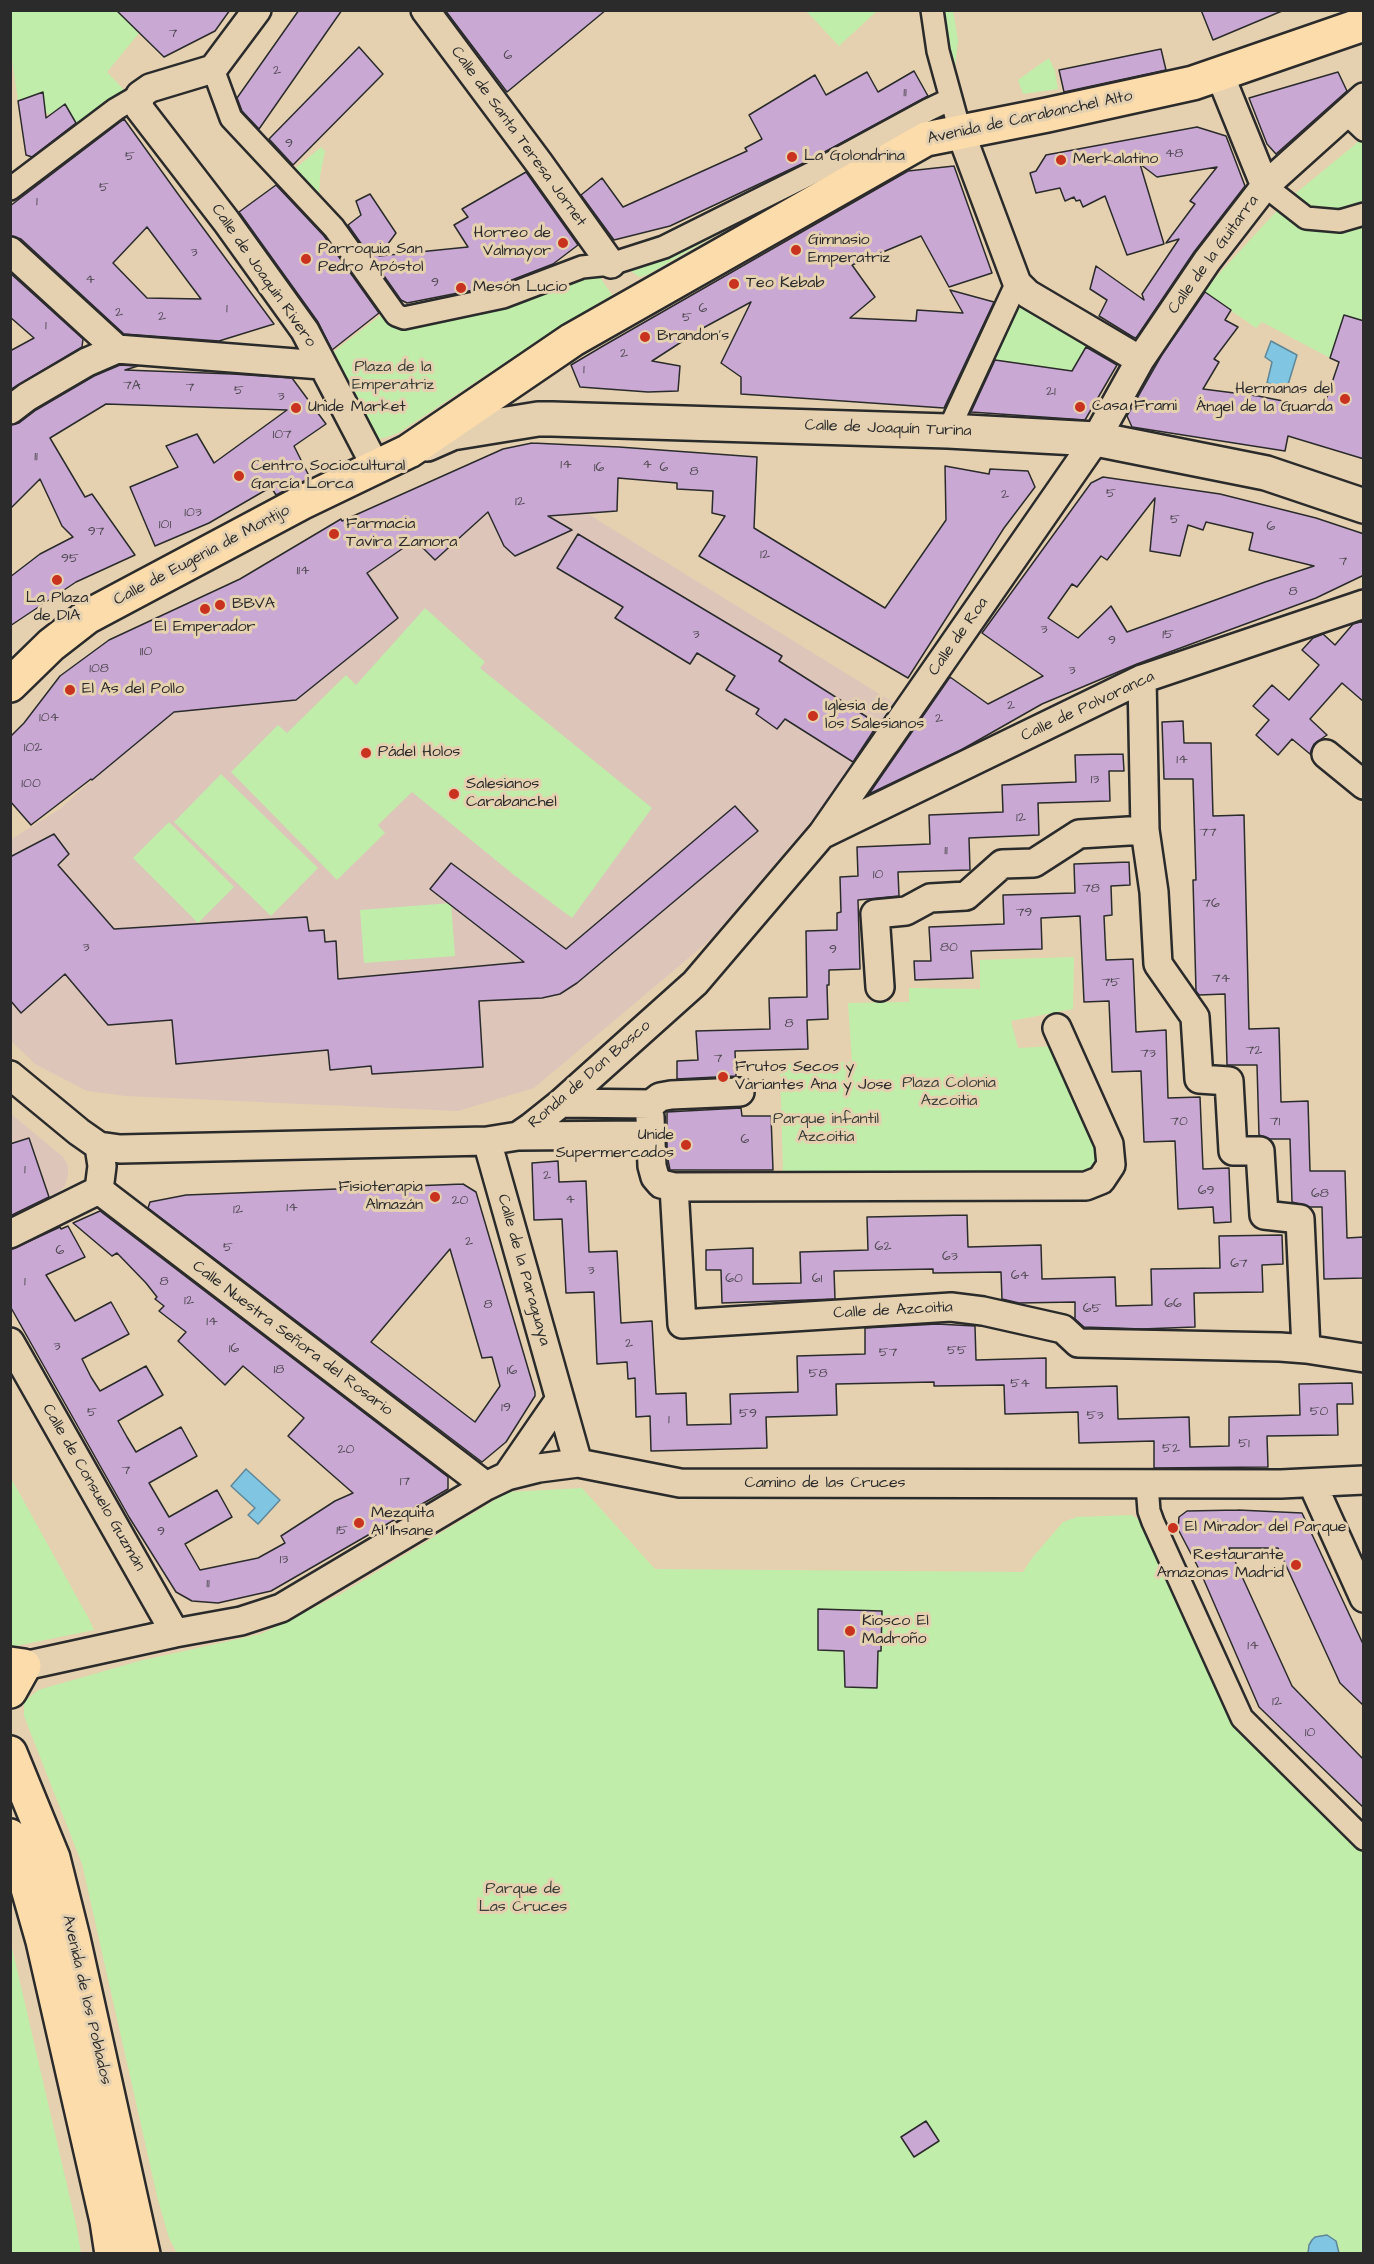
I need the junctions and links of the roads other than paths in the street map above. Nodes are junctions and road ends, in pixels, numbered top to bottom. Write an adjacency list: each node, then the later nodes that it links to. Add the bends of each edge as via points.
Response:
1 (257, 10): 5 (street)
2 (425, 10): 15 (street, Calle de Santa Teresa Jornet)
3 (932, 10): 8 (street)
4 (1364, 24): 6 (main road, Avenida de Carabanchel Alto)
5 (213, 69): 7 (street, via 150,88); 15 (street, via 231,118 334,228 396,315 404,318 503,297 582,267)
6 (1220, 75): 10 (main road, Avenida de Carabanchel Alto, via 1059,113); 11 (street)
7 (140, 95): 12 (street); 19 (street, Calle de Joaquín Rivero, via 139,108 305,331)
8 (951, 99): 10 (street); 15 (street, Avenida de Carabanchel Alto, via 664,247)
9 (1358, 114): 11 (street, Calle de la Guitarra)
10 (960, 131): 18 (street, via 1017,283 1028,294); 23 (main road, Avenida de Carabanchel Alto, via 926,139 628,308 530,367)
11 (1265, 186): 13 (street, via 1306,218 1340,221); 18 (street, Calle de la Guitarra, via 1207,261)
12 (10, 189)
13 (1364, 214)
14 (10, 251): 17 (street)
15 (611, 264)
16 (1013, 291): 21 (street)
17 (117, 349): 19 (street); 20 (street)
18 (1140, 360): 22 (street, Calle de la Guitarra)
19 (321, 364): 24 (street, Calle de Joaquín Rivero)
20 (10, 410)
21 (948, 431): 22 (main road, Calle de Joaquín Turina); 23 (main road, Calle de Joaquín Turina, via 538,419 452,433)
22 (1096, 439): 25 (main road, Calle de Joaquín Turina, via 1266,473); 32 (street, Calle de Roa)
23 (409, 452): 24 (main road, Calle de Eugenia de Montijo)
24 (376, 467): 28 (main road, Calle de Eugenia de Montijo, via 87,617)
25 (1364, 506)
26 (1364, 604): 27 (street, Calle de Polvoranca)
27 (1142, 679): 31 (street); 32 (street, Calle de Polvoranca)
28 (10, 685)
29 (1326, 754): 30 (street)
30 (1364, 785)
31 (1145, 830): 33 (street, via 1078,834 1034,862 1002,864 966,896 930,898 906,911 875,914); 47 (street, via 1158,964 1195,1017 1199,1079 1229,1081 1233,1151 1260,1151 1264,1215 1300,1219)
32 (822, 834): 37 (street, Ronda de Don Bosco, via 695,984)
33 (880, 987)
34 (1057, 1028): 43 (street, via 1109,1144 1111,1165 1101,1180 1086,1186)
35 (10, 1075): 42 (street)
36 (740, 1092): 38 (street, via 671,1095)
37 (561, 1103): 38 (street); 39 (street, Ronda de Don Bosco)
38 (651, 1104): 40 (street)
39 (518, 1136): 40 (street); 41 (street, Ronda de Don Bosco)
40 (650, 1136): 43 (street, via 655,1177)
41 (487, 1141): 42 (street, Ronda de Don Bosco, via 142,1150); 49 (street, Calle de la Paraguaya)
42 (99, 1146): 44 (street)
43 (674, 1187): 47 (street, Calle de Azcoitia, via 682,1324 951,1307 1063,1329 1078,1343)
44 (99, 1190): 45 (street); 52 (street, Calle Nuestra Señora del Rosario)
45 (10, 1234)
46 (10, 1342): 56 (street, Calle de Consuelo Guzmán)
47 (1306, 1349): 48 (street, Calle de Azcoitia)
48 (1364, 1358)
49 (560, 1398): 50 (street, Calle de la Paraguaya); 52 (street)
50 (578, 1463): 52 (street, Camino de las Cruces, via 539,1468); 54 (street, Camino de las Cruces, via 680,1483)
51 (1364, 1480): 53 (street, Camino de las Cruces)
52 (496, 1481): 56 (street, via 281,1608 241,1621)
53 (1312, 1483): 54 (street, Camino de las Cruces); 55 (street)
54 (1147, 1485): 59 (street, via 1153,1522 1242,1718)
55 (1364, 1598)
56 (175, 1633): 57 (street)
57 (15, 1674)
58 (10, 1753): 62 (main road, Avenida de los Poblados, via 53,1858)
59 (1362, 1834)
60 (10, 1836): 61 (main road, Avenida de los Poblados, via 43,1941)
61 (112, 2253)
62 (143, 2253)

